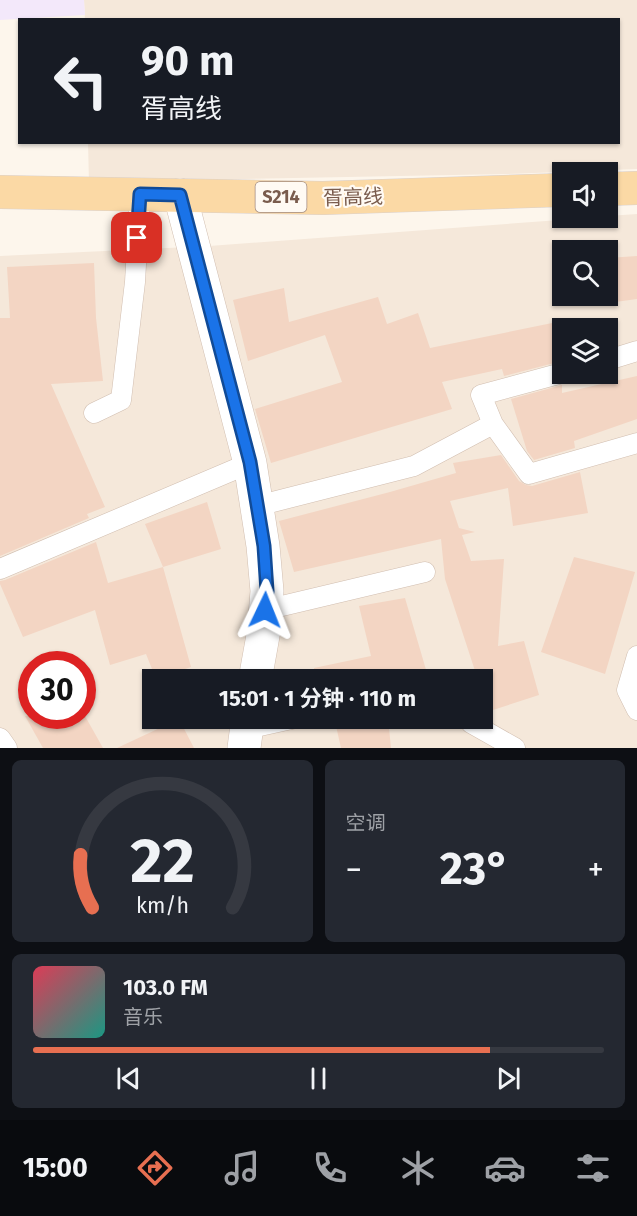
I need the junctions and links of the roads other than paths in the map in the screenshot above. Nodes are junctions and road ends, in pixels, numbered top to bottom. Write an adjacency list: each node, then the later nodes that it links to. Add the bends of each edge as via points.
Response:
1 (637, 188): 2 (main road)
2 (618, 189)
3 (552, 190): 6 (main road, 胥高线 / S214, via 323,198)
4 (0, 192): 5 (main road, 胥高线 / S214)
5 (140, 194): 6 (main road, 胥高线 / S214); 10 (lane, via 135,282 121,400)
6 (180, 195): 13 (street)
7 (637, 351): 8 (lane)
8 (618, 357)
9 (552, 375): 11 (lane, via 481,395)
10 (94, 413)
11 (493, 424): 12 (lane, via 529,474); 14 (lane, via 414,466)
12 (637, 443)
13 (250, 462): 14 (street); 15 (lane)
14 (257, 506): 17 (street, via 264,546)
15 (0, 569)
16 (425, 572): 17 (lane)
17 (265, 610): 19 (street)
18 (637, 656): 20 (lane, via 627,690)
19 (257, 669)
20 (637, 710)
21 (482, 729): 24 (lane)
22 (0, 738): 23 (lane)
23 (8, 748)
24 (515, 748)

